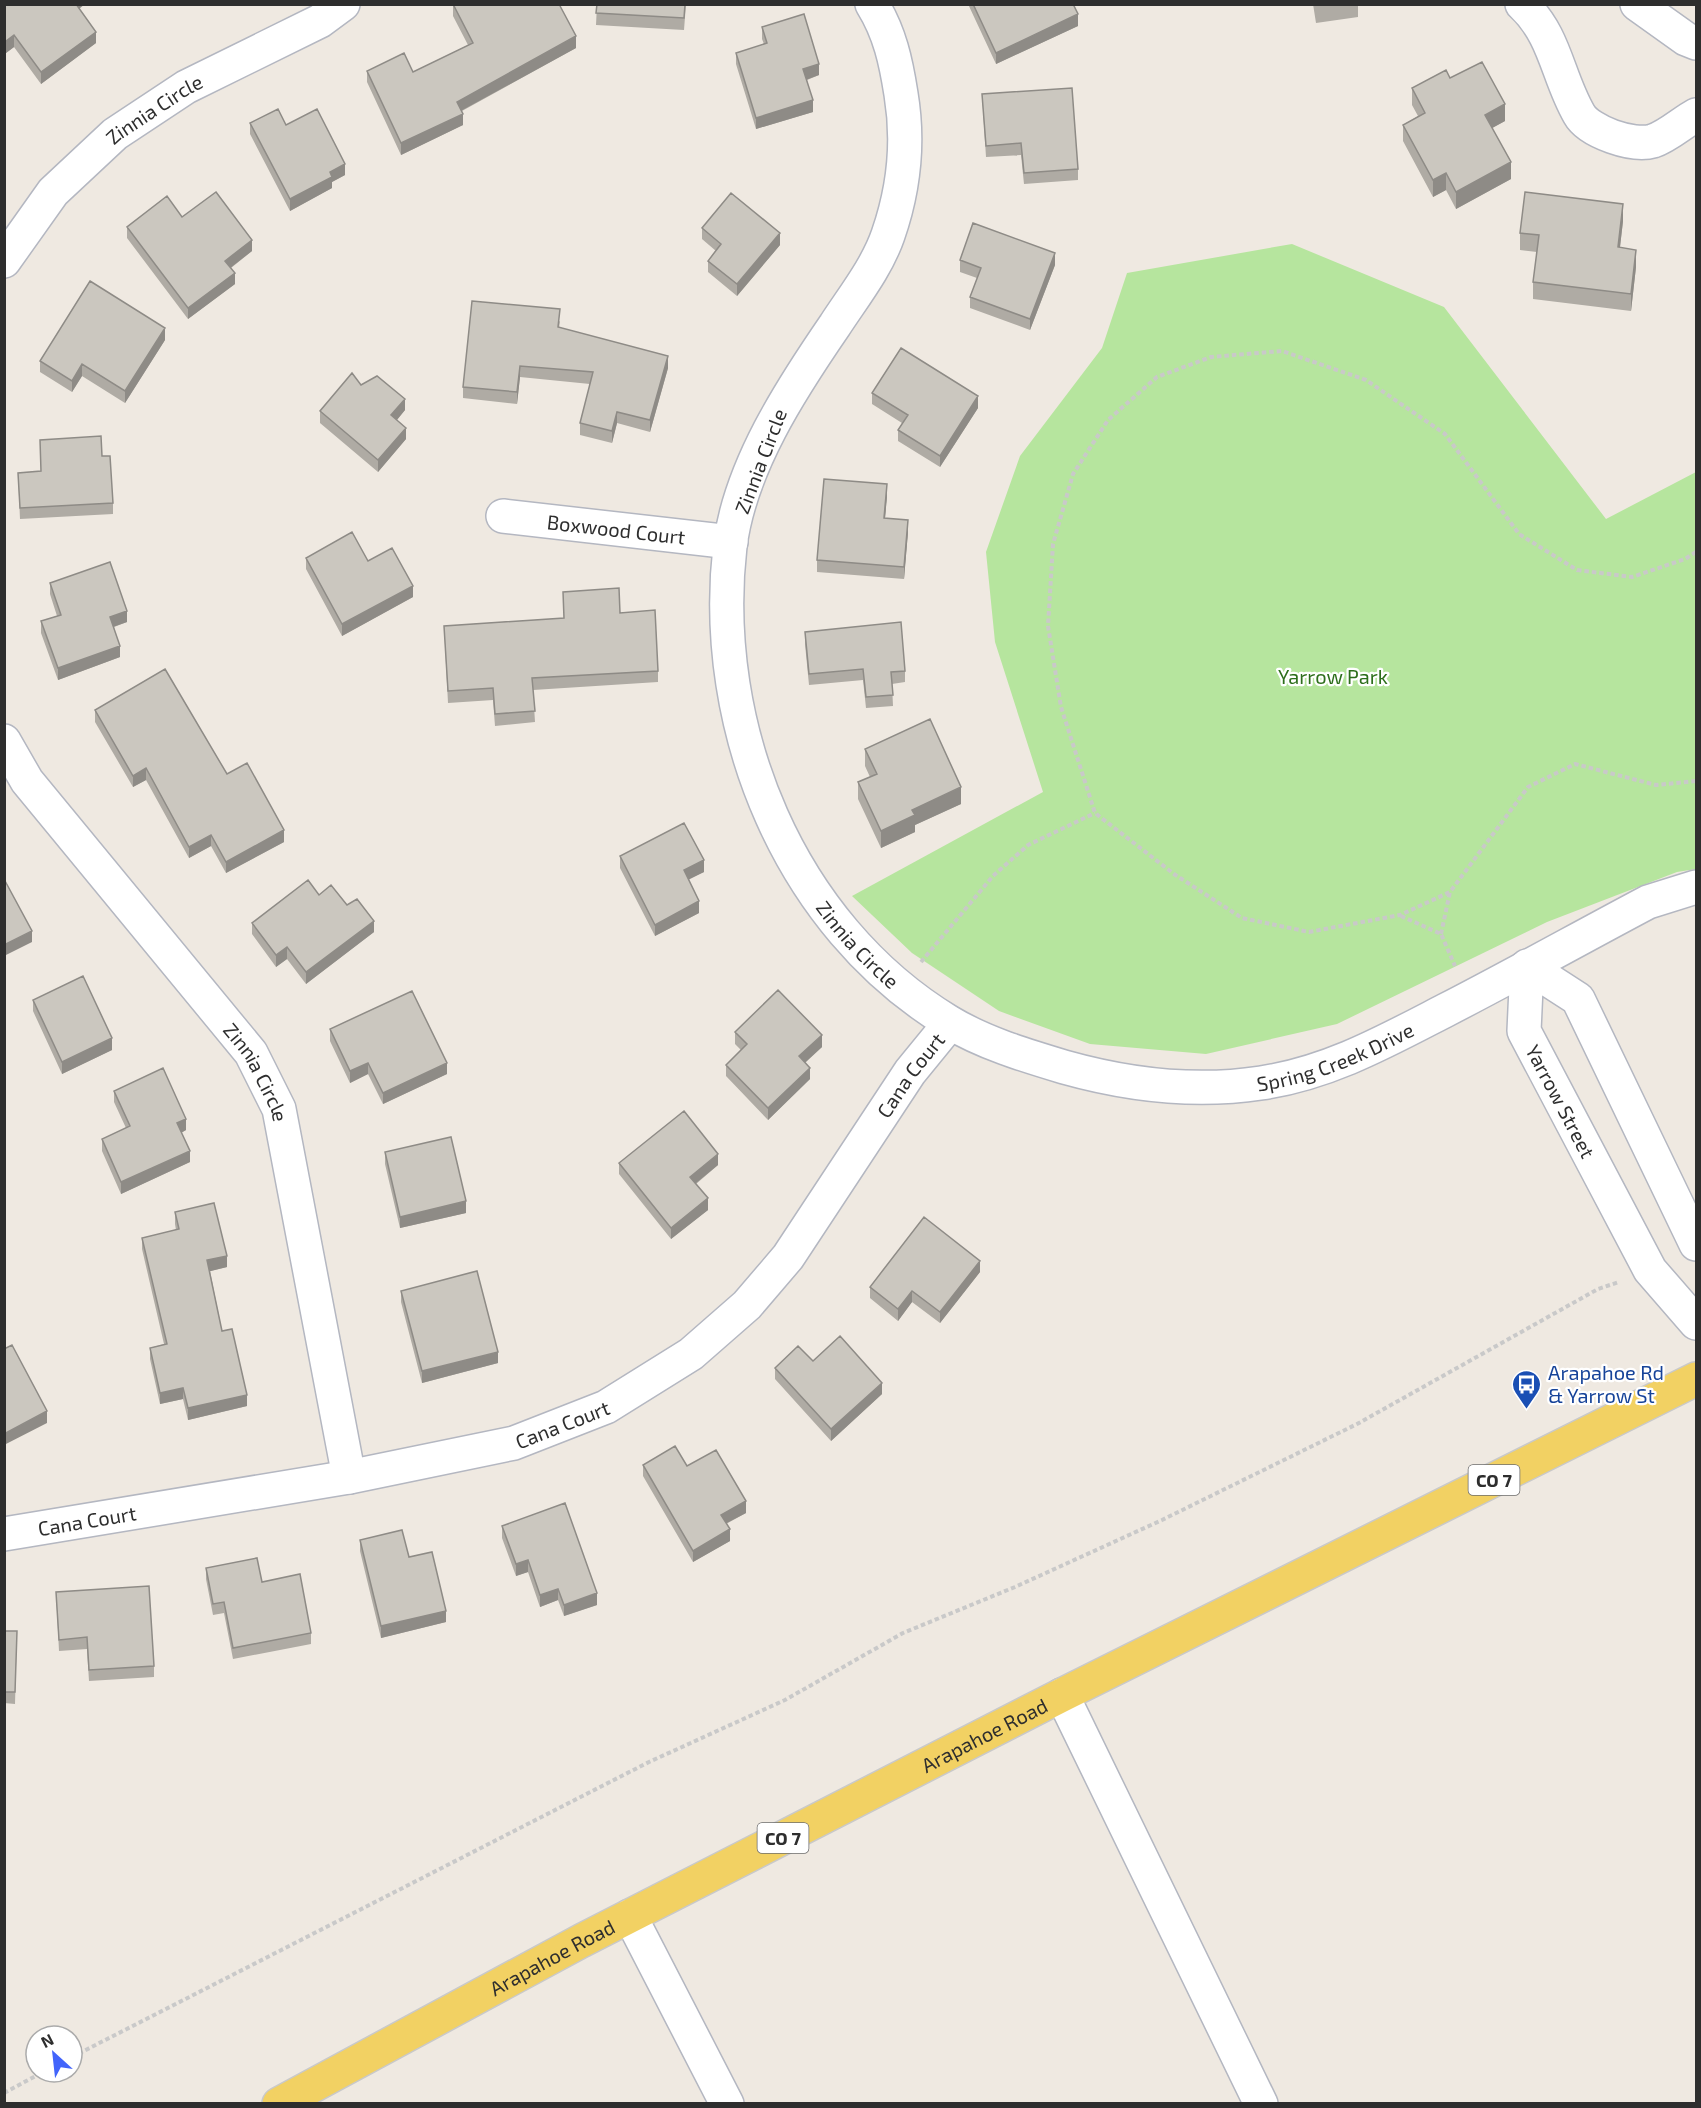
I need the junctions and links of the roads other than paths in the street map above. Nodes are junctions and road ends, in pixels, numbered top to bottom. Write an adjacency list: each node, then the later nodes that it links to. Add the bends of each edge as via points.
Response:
1 (343, 4): 7 (street, Zinnia Circle, via 320,21 186,87 115,134 53,192)
2 (872, 4): 9 (street, Zinnia Circle, via 896,64 906,127 902,183 887,238 871,271 783,401 748,480)
3 (1522, 4): 6 (street, via 1545,31 1579,115 1591,126 1620,140 1653,141)
4 (1638, 4): 5 (street)
5 (1696, 43)
6 (1696, 115)
7 (4, 261)
8 (503, 516): 9 (street, Boxwood Court)
9 (731, 542): 13 (street, Zinnia Circle, via 726,631 738,719 766,807 799,871 858,947 905,991)
10 (4, 741): 17 (street, Zinnia Circle, via 27,781 251,1053 279,1109)
11 (1696, 887): 12 (street, Spring Creek Drive, via 1648,903)
12 (1527, 966): 13 (street, Spring Creek Drive, via 1347,1061 1261,1083 1173,1088 1108,1079 1009,1051); 14 (street, via 1578,999); 15 (street, Yarrow Street, via 1524,1031 1650,1270)
13 (950, 1023): 17 (street, Cana Court, via 910,1072 788,1257 747,1305 691,1354 606,1407 514,1443)
14 (1696, 1244)
15 (1696, 1323)
16 (1696, 1379): 19 (main road, Arapahoe Road / CO 7)
17 (348, 1477): 18 (street, Cana Court)
18 (4, 1534)
19 (1062, 1695): 20 (main road, Arapahoe Road / CO 7); 23 (street)
20 (630, 1916): 21 (main road, Arapahoe Road / CO 7); 22 (street)
21 (279, 2103)
22 (727, 2103)
23 (1260, 2103)

